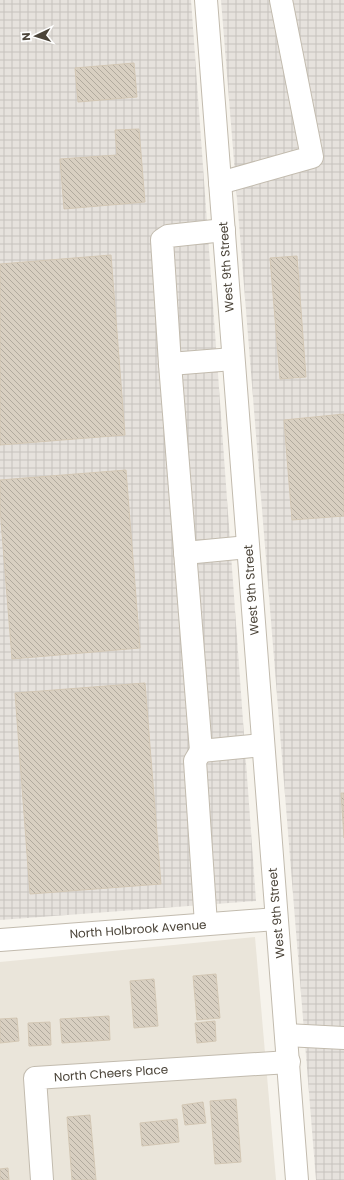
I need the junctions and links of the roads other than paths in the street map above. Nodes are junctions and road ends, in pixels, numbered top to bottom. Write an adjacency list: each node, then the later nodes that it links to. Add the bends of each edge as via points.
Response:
1 (206, 0): 3 (street, West 9th Street)
2 (281, 0): 3 (street, via 312,157)
3 (220, 183): 4 (street, West 9th Street)
4 (224, 230): 5 (street, West 9th Street); 6 (street, via 168,236 162,240)
5 (233, 359): 6 (street); 7 (street, West 9th Street)
6 (170, 364): 8 (street)
7 (248, 547): 8 (street); 9 (street, West 9th Street)
8 (185, 553): 10 (street)
9 (262, 745): 10 (street); 11 (street, West 9th Street)
10 (201, 751): 12 (street, via 195,761)
11 (276, 919): 12 (street, North Holbrook Avenue); 14 (street, West 9th Street)
12 (206, 924): 13 (street, North Holbrook Avenue)
13 (0, 940)
14 (286, 1035): 15 (street); 16 (street, West 9th Street)
15 (344, 1038)
16 (288, 1062): 17 (street, North Cheers Place, via 35,1078); 18 (street, West 9th Street)
17 (42, 1180)
18 (298, 1180)

